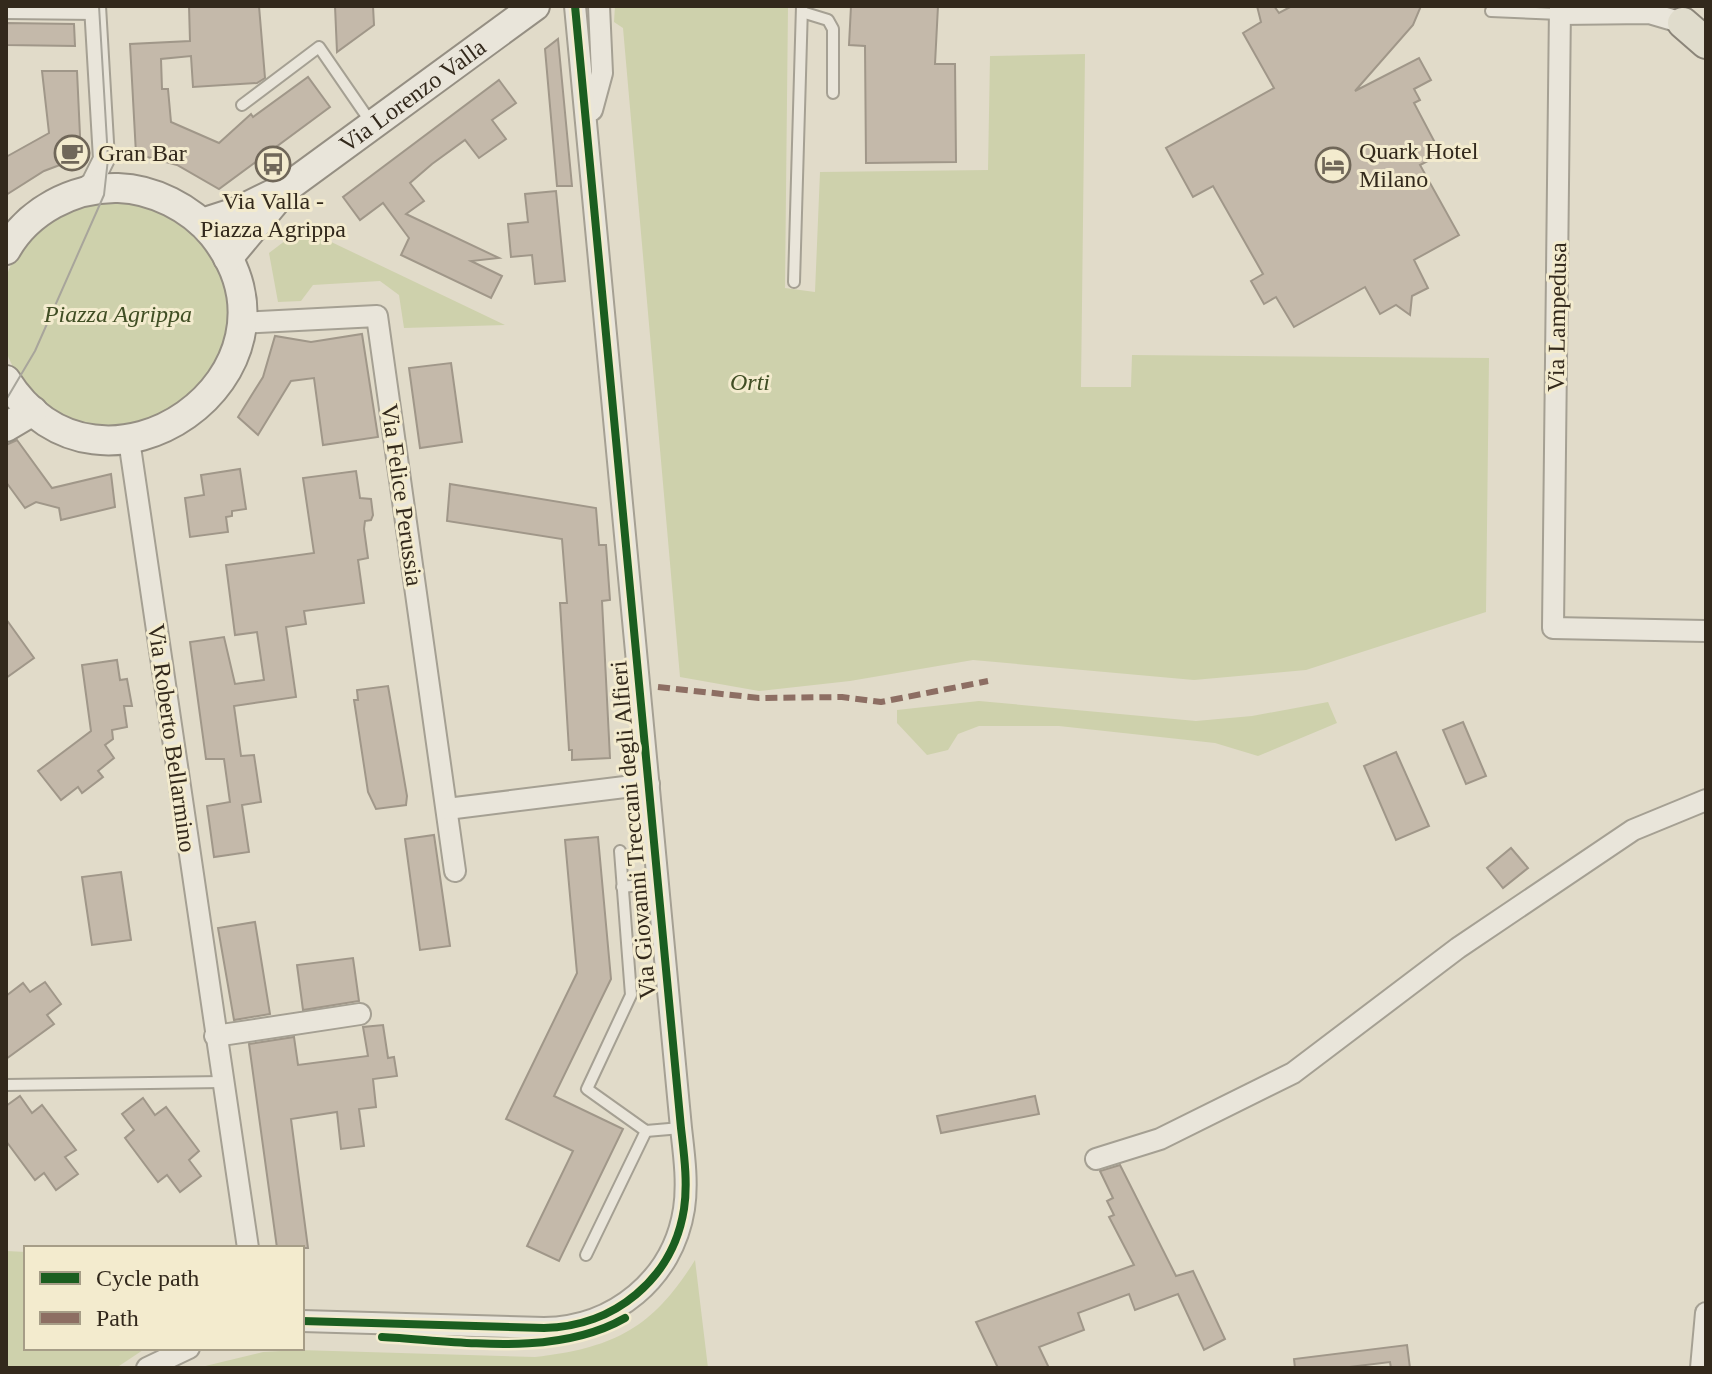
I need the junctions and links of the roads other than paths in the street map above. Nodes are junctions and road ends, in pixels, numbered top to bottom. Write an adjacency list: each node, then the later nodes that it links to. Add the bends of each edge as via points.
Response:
1 (535, 6): 13 (main road, Via Lorenzo Valla)
2 (575, 6): 14 (street, Via Giovanni Treccani degli Alfieri)
3 (599, 6): 14 (street, Via Giovanni Treccani degli Alfieri, via 602,73)
4 (95, 7): 5 (street); 15 (street)
5 (6, 8)
6 (802, 9): 11 (lane, via 828,20 833,29); 22 (lane)
7 (1560, 10): 8 (lane); 9 (street, via 1649,13); 28 (street, Via Lampedusa, via 1553,628)
8 (1491, 11)
9 (1694, 28): 10 (main road)
10 (1706, 43)
11 (833, 93)
12 (242, 105): 13 (lane, via 319,47)
13 (373, 125): 16 (main road, Via Lorenzo Valla)
14 (588, 125): 29 (street, Via Giovanni Treccani degli Alfieri)
15 (104, 159): 17 (street, via 117,176); 18 (street, via 92,183)
16 (289, 186): 19 (main road, Via Lorenzo Valla); 21 (main road, Via Lorenzo Valla)
17 (141, 191): 18 (main road, via 109,188); 19 (main road, via 173,203)
18 (76, 194): 20 (main road, via 29,221)
19 (202, 223): 21 (main road)
20 (6, 250)
21 (228, 258): 23 (main road, via 237,283)
22 (794, 282)
23 (240, 323): 27 (main road, via 229,368 201,406 162,431); 31 (street, Via Felice Perussia, via 377,316)
24 (6, 380): 25 (main road)
25 (33, 411): 26 (main road); 27 (main road, via 70,432)
26 (6, 427)
27 (129, 440): 37 (street, Via Roberto Bellarmino)
28 (1706, 631)
29 (649, 784): 31 (street); 34 (street, Via Giovanni Treccani degli Alfieri)
30 (1706, 800): 42 (street, via 1633,830 1458,948 1293,1073 1160,1139)
31 (447, 809): 33 (street, Via Felice Perussia)
32 (620, 851): 35 (lane, Via Giovanni Treccani degli Alfieri)
33 (455, 871)
34 (658, 883): 35 (lane, Via Giovanni Treccani degli Alfieri); 40 (street, Via Giovanni Treccani degli Alfieri)
35 (622, 887): 41 (lane, Via Giovanni Treccani degli Alfieri, via 631,995 587,1089)
36 (360, 1014): 37 (street)
37 (215, 1036): 38 (street, Via Roberto Bellarmino)
38 (222, 1082): 39 (lane); 43 (street, Via Roberto Bellarmino)
39 (6, 1085)
40 (681, 1128): 41 (lane); 46 (street, Via Giovanni Treccani degli Alfieri, via 685,1196 676,1239 647,1285 610,1312 578,1325 544,1328)
41 (646, 1131): 44 (lane)
42 (1096, 1159)
43 (248, 1246)
44 (586, 1255)
45 (1706, 1313): 49 (street)
46 (304, 1321)
47 (185, 1350): 48 (street)
48 (147, 1368)
49 (1701, 1368)

